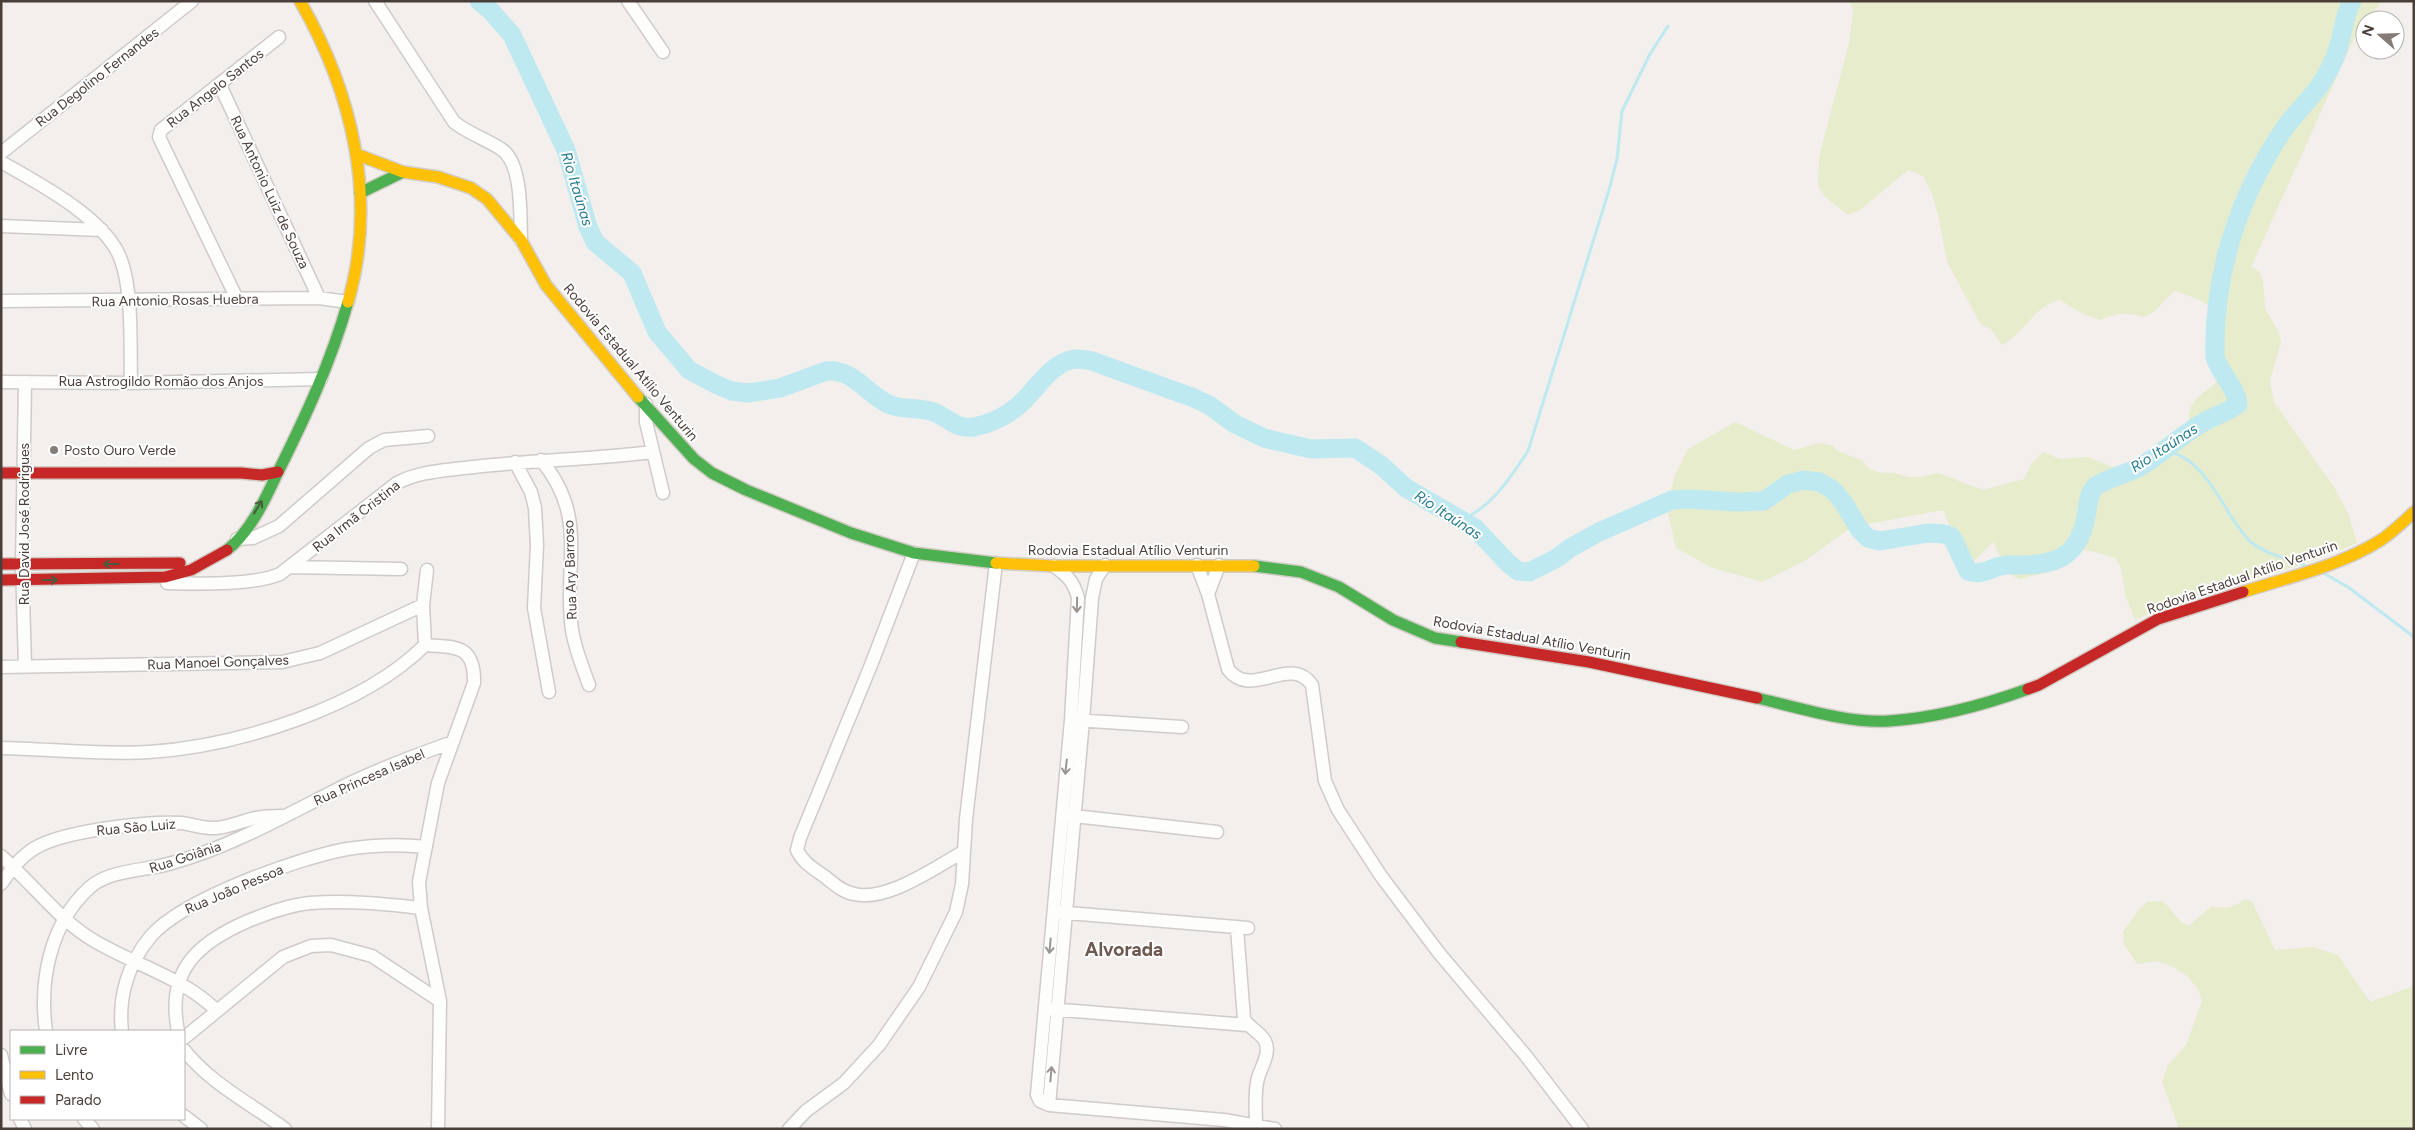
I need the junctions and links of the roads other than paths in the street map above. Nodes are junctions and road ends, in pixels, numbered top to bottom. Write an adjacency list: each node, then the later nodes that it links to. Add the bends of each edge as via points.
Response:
1 (192, 1): 8 (street, Rua Degolino Fernandes)
2 (300, 1): 9 (main road, via 333,70)
3 (376, 1): 15 (street, via 454,122 509,154 519,194)
4 (628, 1): 6 (street)
5 (279, 37): 7 (street, Rua Angelo Santos)
6 (663, 52)
7 (220, 85): 16 (street, Rua Antonio Luiz de Souza); 17 (street, Rua Angelo Santos, via 161,130 159,138)
8 (1, 153)
9 (356, 154): 11 (main road, Rodovia Estadual Atílio Venturin); 12 (main road)
10 (1, 162): 14 (street, via 66,202)
11 (403, 172): 12 (main road); 15 (main road, Rodovia Estadual Atílio Venturin, via 438,177 471,188 487,199)
12 (360, 192): 20 (main road, via 360,241)
13 (1, 226): 14 (street)
14 (102, 230): 18 (street, via 122,261)
15 (521, 240): 25 (main road, Rodovia Estadual Atílio Venturin, via 546,285)
16 (319, 298): 17 (street, Rua Antonio Rosas Huebra); 20 (street, Rua Antonio Rosas Huebra)
17 (237, 299): 18 (street, Rua Antonio Rosas Huebra)
18 (128, 300): 19 (street, Rua Antonio Rosas Huebra); 24 (street)
19 (1, 301)
20 (348, 302): 21 (main road)
21 (321, 379): 24 (street, Rua Astrogildo Romão dos Anjos); 27 (main road)
22 (1, 382): 23 (street, Rua Astrogildo Romão dos Anjos)
23 (25, 382): 24 (street, Rua Astrogildo Romão dos Anjos); 31 (street, Rua David José Rodrigues)
24 (131, 383)
25 (646, 404): 28 (street); 38 (main road, Rodovia Estadual Atílio Venturin, via 673,438 712,472 746,490 851,533)
26 (428, 436): 37 (street, via 384,440 369,448 279,526 252,538)
27 (294, 439): 33 (main road, via 271,464); 34 (main road)
28 (652, 452): 29 (street, Rua Irmã Cristina, via 602,459); 35 (street)
29 (541, 460): 30 (street, Rua Irmã Cristina); 59 (street, Rua Ary Barroso, via 552,474 567,505 572,549 572,632)
30 (514, 462): 48 (street, Rua Irmã Cristina, via 412,475 397,483); 60 (street, via 531,492 535,508 534,608)
31 (24, 472): 32 (main road); 33 (main road); 41 (street, Rua David José Rodrigues)
32 (1, 473)
33 (240, 473): 34 (main road)
34 (278, 473): 37 (main road, one-way to 34)
35 (663, 493)
36 (2414, 512): 45 (main road, Rodovia Estadual Atílio Venturin, via 2365,550 2158,619 2039,685 1997,700 1888,721 1835,716 1627,670 1434,638 1393,620 1339,587 1314,576 1270,567)
37 (237, 539): 46 (main road, via 220,554)
38 (914, 553): 39 (main road, Rodovia Estadual Atílio Venturin); 69 (street, via 797,850 804,861 841,889 863,896 895,888)
39 (996, 563): 47 (main road, Rodovia Estadual Atílio Venturin); 69 (street)
40 (1, 564): 41 (main road)
41 (22, 564): 42 (main road, one-way to 41); 53 (street, Rua David José Rodrigues)
42 (146, 564): 46 (main road); 51 (street)
43 (1105, 565): 44 (main road, Rodovia Estadual Atílio Venturin); 47 (main road, Rodovia Estadual Atílio Venturin); 61 (street, via 1096,579 1092,598)
44 (1197, 565): 45 (main road, Rodovia Estadual Atílio Venturin); 54 (street)
45 (1219, 565): 54 (street)
46 (195, 566): 51 (main road, via 181,574)
47 (1054, 566): 61 (street, one-way to 61, via 1068,576 1078,598)
48 (289, 567): 49 (street); 51 (street, Rua Irmã Cristina, via 269,578 238,581 170,584)
49 (401, 569)
50 (428, 570): 55 (street)
51 (147, 579): 53 (main road, one-way to 51)
52 (1, 580): 53 (main road)
53 (22, 580): 57 (street, Rua David José Rodrigues)
54 (1208, 594): 96 (street, via 1228,669 1233,676 1249,682 1300,673 1307,677 1312,685 1325,781 1338,810 1381,876 1438,953 1526,1056)
55 (422, 605): 56 (street); 57 (street, Rua Manoel Gonçalves, via 320,653 282,662)
56 (425, 645): 63 (street, via 461,649 473,662 474,683); 64 (street, via 400,666 347,698 274,726 213,742 174,749 122,752)
57 (25, 666): 58 (street, Rua Manoel Gonçalves)
58 (1, 667)
59 (589, 686)
60 (549, 692)
61 (1077, 720): 62 (street); 65 (street)
62 (1182, 727)
63 (453, 742): 66 (street, Rua Princesa Isabel, via 410,757); 68 (street, via 438,783)
64 (1, 748)
65 (1068, 815): 67 (street); 74 (street)
66 (287, 816): 71 (street, Rua São Luiz, via 259,817 212,828 164,823 89,831 36,847); 75 (street, Rua Goiânia, via 175,862 107,878 89,889)
67 (1217, 832)
68 (426, 846): 73 (street, via 419,882); 76 (street, Rua João Pessoa, via 384,845 345,850 301,861 245,882 194,904 170,919 151,936)
69 (962, 852): 94 (street, via 962,884 956,912 920,987 872,1054 844,1083 806,1111)
70 (1, 856): 71 (street)
71 (14, 867): 72 (street, Rua São Luiz); 75 (street)
72 (1, 884)
73 (421, 908): 77 (street, via 345,902 288,906 214,937 192,957); 78 (street)
74 (1059, 912): 79 (street); 81 (street, via 1242,928 1243,1015)
75 (66, 918): 76 (street, via 87,936); 82 (street, Rua Goiânia, via 55,940 44,987)
76 (134, 962): 77 (street); 83 (street, Rua João Pessoa, via 122,995)
77 (179, 984): 80 (street, via 198,994); 84 (street, via 175,1008)
78 (440, 1001): 80 (street, via 372,956 348,948 320,945 283,957); 93 (street)
79 (1051, 1009): 81 (street); 90 (street, via 1037,1094 1040,1101 1049,1105)
80 (217, 1011): 85 (street)
81 (1247, 1025): 90 (street, via 1262,1036 1267,1045 1257,1081)
82 (46, 1030)
83 (122, 1030)
84 (178, 1030)
85 (185, 1037)
86 (185, 1051): 92 (street, via 220,1085)
87 (1, 1055): 88 (street)
88 (10, 1090)
89 (185, 1117): 91 (street)
90 (1256, 1125): 95 (street)
91 (201, 1129)
92 (285, 1129)
93 (438, 1129)
94 (789, 1129)
95 (1274, 1129)
96 (1582, 1129)

